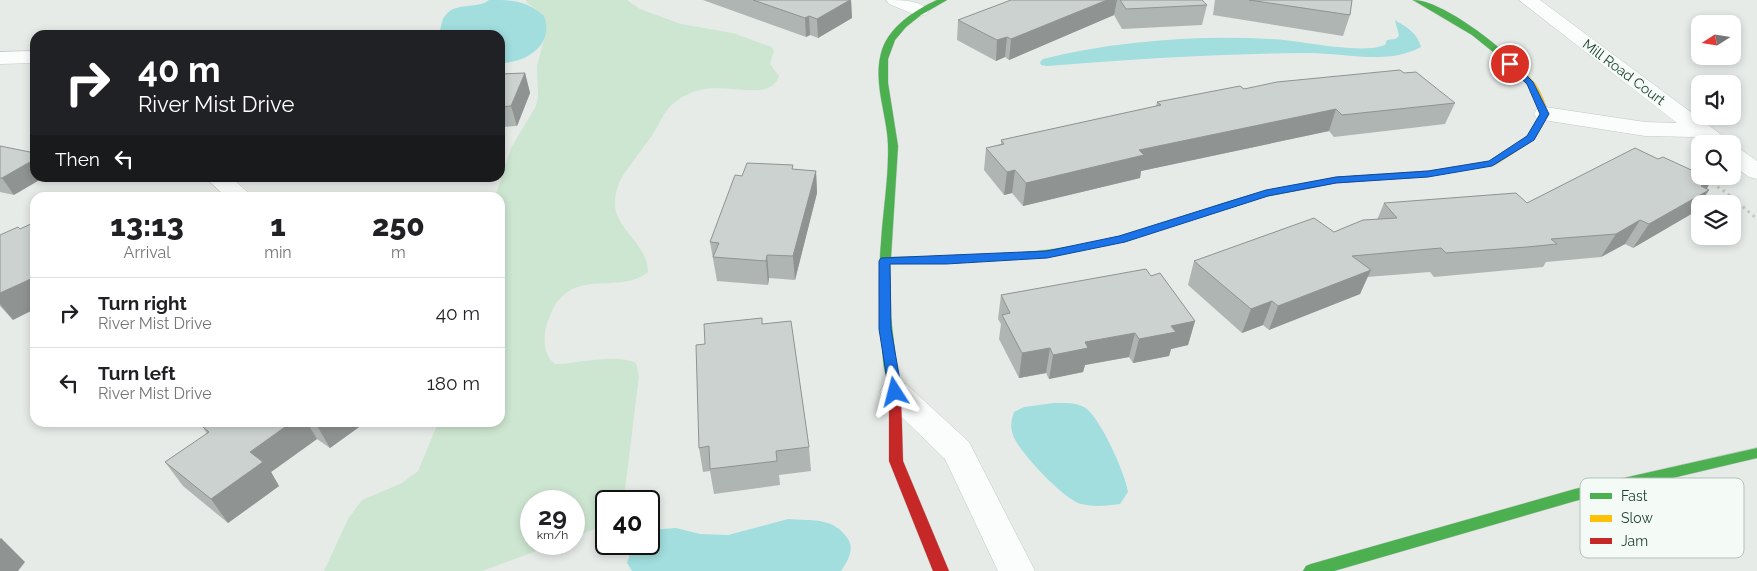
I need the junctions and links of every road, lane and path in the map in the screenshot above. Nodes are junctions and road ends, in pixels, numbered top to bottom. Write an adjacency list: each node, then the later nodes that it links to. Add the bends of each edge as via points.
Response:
1 (895, 0): 5 (street)
2 (943, 0): 5 (street)
3 (1416, 0): 8 (street, via 1466,28 1500,54 1530,83)
4 (1528, 0): 9 (street, Mill Road Court)
5 (920, 10): 17 (street, via 901,28 887,49 883,80 893,145)
6 (0, 58): 7 (street)
7 (30, 58)
8 (1545, 114): 9 (street, via 1645,129); 17 (street, via 1531,138 1492,163 1428,174 1336,180 1266,193 1121,239 1047,254)
9 (1700, 130): 10 (street, Mill Road Court)
10 (1707, 135)
11 (1741, 160): 12 (street)
12 (1757, 172)
13 (223, 182): 15 (street)
14 (1715, 185): 16 (path)
15 (235, 192)
16 (1757, 219)
17 (884, 261): 18 (street, via 885,329)
18 (895, 392): 22 (street, via 896,461); 23 (street, via 957,451)
19 (1757, 453): 20 (street)
20 (1651, 478)
21 (1580, 495): 24 (street)
22 (941, 571)
23 (1017, 571)
24 (1310, 571)

